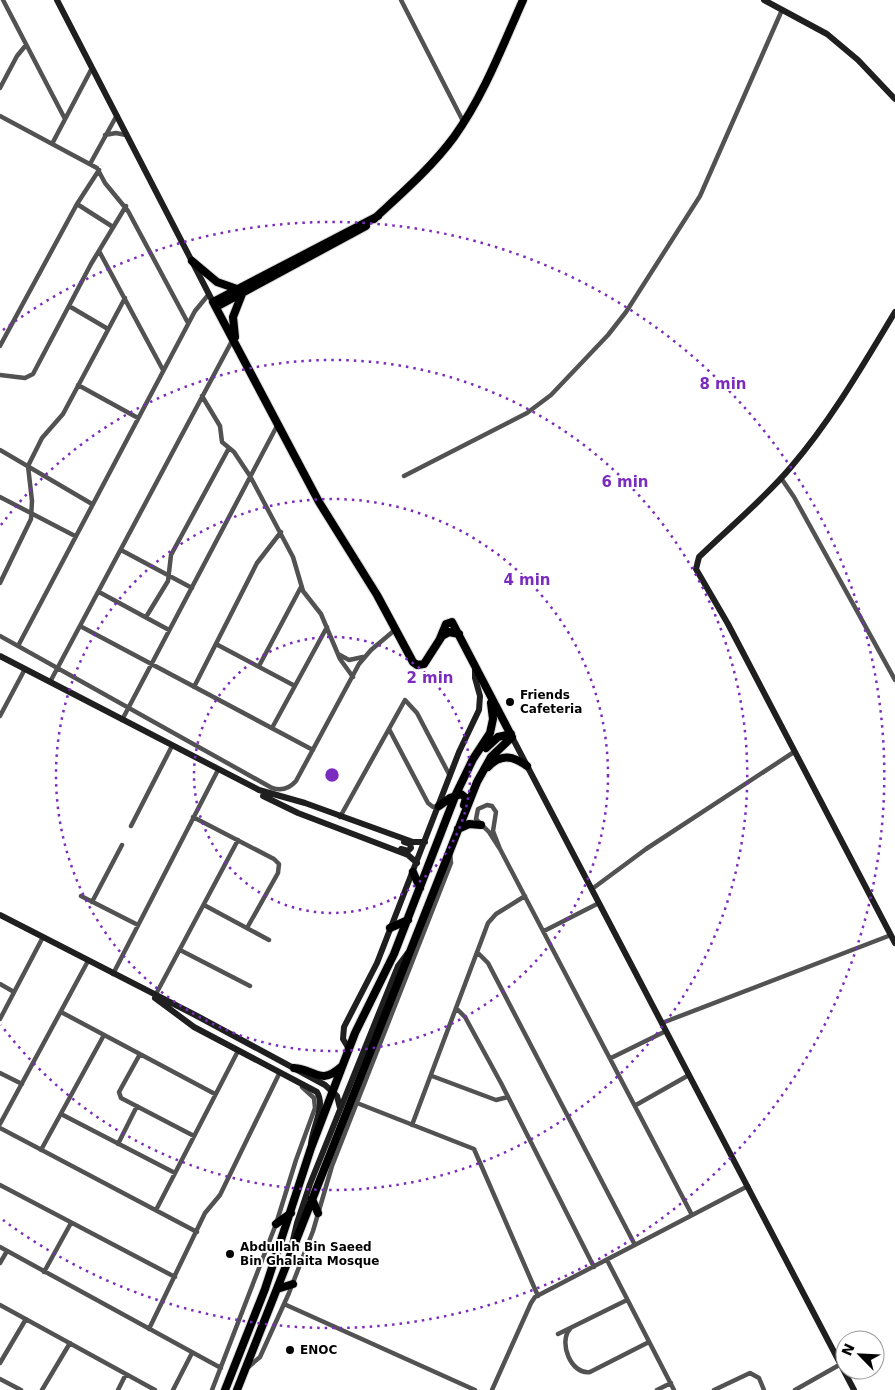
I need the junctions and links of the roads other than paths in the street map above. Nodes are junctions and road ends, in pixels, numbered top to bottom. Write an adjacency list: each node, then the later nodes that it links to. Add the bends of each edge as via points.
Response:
1 (3, 0): 7 (street)
2 (57, 0): 8 (street)
3 (401, 0): 14 (street)
4 (522, 0): 14 (main road, via 483,89)
5 (764, 0): 6 (street)
6 (782, 10): 10 (street, via 827,34); 46 (street, via 700,196 608,335 551,395 527,413)
7 (26, 45): 9 (street); 13 (street)
8 (92, 68): 11 (street); 13 (street)
9 (0, 88)
10 (895, 99)
11 (117, 115): 15 (street); 16 (street)
12 (0, 116): 17 (street)
13 (65, 119): 17 (street)
14 (464, 123): 25 (main road, via 425,172 378,216)
15 (105, 135): 16 (street); 18 (street)
16 (127, 135): 24 (street)
17 (52, 144): 18 (street)
18 (90, 164): 19 (street)
19 (99, 170): 20 (street); 21 (street, via 105,183)
20 (77, 204): 22 (street); 34 (street)
21 (126, 206): 22 (street); 31 (street)
22 (113, 227): 23 (street)
23 (99, 251): 27 (street); 29 (street)
24 (192, 261): 25 (main road, via 217,282); 26 (street)
25 (240, 291): 28 (main road); 35 (main road, via 233,317)
26 (209, 294): 28 (street); 31 (street)
27 (125, 298): 32 (street); 36 (street)
28 (215, 305): 33 (main road)
29 (69, 306): 32 (street); 37 (street, via 33,374 25,378)
30 (895, 312): 47 (street, via 842,398)
31 (188, 323): 36 (street)
32 (108, 329): 38 (street)
33 (233, 339): 35 (main road); 39 (street)
34 (0, 346)
35 (237, 347): 41 (main road)
36 (163, 370): 40 (street)
37 (0, 375)
38 (78, 386): 40 (street); 44 (street, via 63,414 42,438)
39 (202, 396): 42 (street, via 220,426 222,442); 53 (street)
40 (138, 418): 49 (street)
41 (278, 424): 45 (street); 62 (main road, via 319,502)
42 (229, 448): 45 (street); 54 (street, via 171,555)
43 (0, 450): 44 (street)
44 (28, 466): 49 (street); 50 (street)
45 (250, 476): 51 (street); 57 (street)
46 (404, 476)
47 (781, 478): 78 (street); 91 (street, via 699,557 696,569)
48 (0, 497): 50 (street)
49 (92, 504): 52 (street)
50 (32, 513): 52 (street); 55 (street, via 26,533)
51 (280, 532): 56 (street, via 295,561); 67 (street, via 257,563)
52 (76, 536): 68 (street)
53 (121, 550): 54 (street); 58 (street)
54 (169, 576): 57 (street); 59 (street, via 165,590)
55 (0, 583)
56 (301, 587): 61 (street); 74 (street)
57 (192, 588): 63 (street)
58 (98, 592): 59 (street); 60 (street)
59 (146, 618): 63 (street)
60 (80, 626): 72 (street); 75 (street)
61 (327, 627): 69 (street); 80 (street)
62 (396, 629): 66 (main road, via 417,664 428,661); 71 (street)
63 (170, 630): 72 (street)
64 (458, 634): 66 (main road, via 449,632); 66 (main road, via 453,623 449,622); 73 (main road)
65 (0, 636): 68 (street)
66 (439, 641)
67 (216, 644): 74 (street); 81 (street)
68 (18, 646): 75 (street)
69 (338, 654): 71 (street, via 348,660); 77 (street)
70 (0, 656): 76 (street)
71 (365, 657): 77 (street)
72 (152, 664): 81 (street); 83 (street)
73 (475, 665): 82 (main road); 95 (street, via 479,710)
74 (259, 666): 80 (street)
75 (58, 668): 79 (street); 83 (street)
76 (25, 669): 79 (street); 84 (street)
77 (353, 677): 90 (street)
78 (895, 680)
79 (50, 682): 85 (street)
80 (296, 686): 86 (street)
81 (194, 687): 86 (street)
82 (490, 696): 88 (main road); 94 (main road, via 492,728)
83 (129, 707): 85 (street); 90 (street, via 275,789 285,789 294,784)
84 (0, 716)
85 (122, 720): 89 (street)
86 (272, 728): 90 (street)
87 (389, 729): 95 (street, via 405,700 417,712); 99 (street, via 428,803 433,807); 101 (street)
88 (511, 736): 92 (street); 94 (main road, via 494,740); 98 (main road, via 487,763)
89 (172, 746): 93 (street); 104 (street)
90 (313, 750)
91 (794, 752): 115 (street, via 646,849); 127 (street)
92 (527, 766): 98 (main road, via 510,757 497,760 486,771); 115 (street)
93 (218, 770): 96 (street); 100 (street)
94 (468, 771): 97 (main road)
95 (450, 776): 99 (street)
96 (239, 781): 101 (street, via 268,794 305,803); 108 (street, via 292,810)
97 (456, 794): 99 (main road); 102 (main road, via 464,794 466,798); 114 (main road)
98 (469, 802): 102 (main road)
99 (439, 806): 107 (street)
100 (193, 817): 106 (street); 123 (street)
101 (340, 817): 105 (street)
102 (460, 825): 103 (main road); 111 (main road)
103 (481, 825): 110 (street); 110 (street, via 476,819 476,811 482,806 492,806 497,814 493,831)
104 (131, 826)
105 (384, 832): 107 (street, via 416,843); 108 (street, via 411,848 408,851)
106 (238, 840): 120 (street); 124 (street, via 274,859 279,866)
107 (425, 842): 112 (street)
108 (380, 844): 112 (street, via 408,855)
109 (122, 845): 118 (street)
110 (500, 849): 117 (street)
111 (449, 850): 133 (main road); 141 (street, via 451,863)
112 (416, 863): 113 (street)
113 (413, 872): 114 (main road); 125 (street)
114 (420, 888): 122 (main road)
115 (592, 889): 119 (street)
116 (81, 896): 118 (street)
117 (525, 896): 126 (street); 132 (street, via 490,919)
118 (92, 902): 123 (street)
119 (599, 903): 126 (street); 145 (street)
120 (204, 905): 124 (street); 131 (street)
121 (0, 915): 128 (street)
122 (408, 920): 125 (main road); 148 (main road)
123 (138, 925): 135 (street)
124 (247, 928): 129 (street)
125 (390, 928): 148 (street, via 344,1027 343,1039)
126 (544, 931): 151 (street)
127 (891, 935): 130 (street); 145 (street)
128 (43, 937): 134 (street); 139 (street)
129 (270, 940)
130 (895, 943)
131 (180, 950): 138 (street); 140 (street)
132 (477, 952): 142 (street); 186 (street, via 488,963)
133 (407, 954): 141 (main road); 166 (street, via 398,966)
134 (88, 961): 135 (street); 143 (street)
135 (113, 974): 136 (street)
136 (130, 983): 140 (street); 149 (street, via 187,1022)
137 (0, 984): 139 (street)
138 (250, 986)
139 (14, 992): 144 (street)
140 (156, 994): 153 (street)
141 (393, 1000): 163 (street); 178 (main road)
142 (456, 1008): 157 (street); 162 (street, via 466,1017)
143 (61, 1012): 147 (street); 159 (street)
144 (0, 1019)
145 (662, 1023): 146 (street)
146 (666, 1031): 151 (street); 156 (street)
147 (104, 1035): 150 (street); 167 (street)
148 (349, 1049): 152 (main road)
149 (238, 1051): 155 (street); 161 (street)
150 (140, 1054): 161 (street); 165 (street, via 123,1086 124,1095)
151 (611, 1058): 164 (street)
152 (342, 1066): 153 (main road, via 324,1076); 160 (main road)
153 (294, 1068): 160 (street)
154 (0, 1072): 159 (street)
155 (280, 1072): 158 (street); 185 (street, via 220,1195 205,1213)
156 (689, 1075): 164 (street); 177 (street)
157 (432, 1076): 162 (street, via 496,1100); 169 (street)
158 (290, 1077): 173 (street, via 320,1096); 184 (street, via 313,1095 316,1104)
159 (22, 1084): 168 (street)
160 (333, 1091): 166 (street); 173 (main road)
161 (216, 1094): 171 (street)
162 (508, 1097): 192 (street)
163 (357, 1103): 169 (street); 181 (street)
164 (636, 1105): 182 (street)
165 (138, 1106): 171 (street); 172 (street)
166 (340, 1108): 189 (street, via 299,1216)
167 (61, 1114): 172 (street); 174 (street)
168 (0, 1124)
169 (412, 1125): 197 (street, via 474,1149)
170 (0, 1128): 174 (street)
171 (194, 1136): 175 (street)
172 (118, 1144): 175 (street)
173 (310, 1148): 180 (main road)
174 (41, 1150): 179 (street)
175 (175, 1173): 179 (street)
176 (0, 1185): 183 (street)
177 (748, 1186): 182 (street); 208 (street)
178 (312, 1199): 181 (main road); 189 (main road)
179 (156, 1210): 185 (street)
180 (291, 1213): 184 (main road); 222 (main road)
181 (318, 1213): 195 (street)
182 (692, 1215): 186 (street)
183 (71, 1223): 193 (street); 194 (street)
184 (276, 1224): 211 (street)
185 (197, 1232): 194 (street)
186 (635, 1245): 190 (street)
187 (0, 1247): 188 (street)
188 (7, 1251): 191 (street); 193 (street)
189 (292, 1253): 196 (main road)
190 (607, 1260): 192 (street); 198 (street)
191 (0, 1263)
192 (594, 1267): 197 (street)
193 (44, 1272): 202 (street)
194 (175, 1277): 202 (street)
195 (292, 1284): 196 (main road); 199 (street)
196 (277, 1289): 212 (main road)
197 (538, 1296): 225 (street, via 531,1303)
198 (628, 1300): 203 (street); 205 (street)
199 (284, 1304): 212 (street, via 260,1357); 224 (street)
200 (0, 1305): 201 (street)
201 (26, 1319): 206 (street); 209 (street)
202 (149, 1329): 207 (street)
203 (570, 1329): 204 (street); 205 (street, via 564,1339 565,1346 576,1369 583,1373)
204 (558, 1334)
205 (650, 1342): 215 (street)
206 (70, 1343): 213 (street); 217 (street)
207 (192, 1352): 211 (street); 220 (street)
208 (835, 1353)
209 (0, 1363)
210 (835, 1367): 230 (street)
211 (221, 1368): 221 (street)
212 (245, 1369): 223 (main road)
213 (126, 1374): 218 (street); 219 (street)
214 (0, 1379): 216 (street)
215 (671, 1383): 226 (street); 227 (street)
216 (20, 1390)
217 (42, 1390)
218 (118, 1390)
219 (155, 1390)
220 (173, 1390)
221 (212, 1390)
222 (225, 1390)
223 (237, 1390)
224 (475, 1390)
225 (492, 1390)
226 (657, 1390)
227 (674, 1390)
228 (714, 1390): 229 (street, via 750,1373 759,1378)
229 (764, 1390)
230 (795, 1390)

